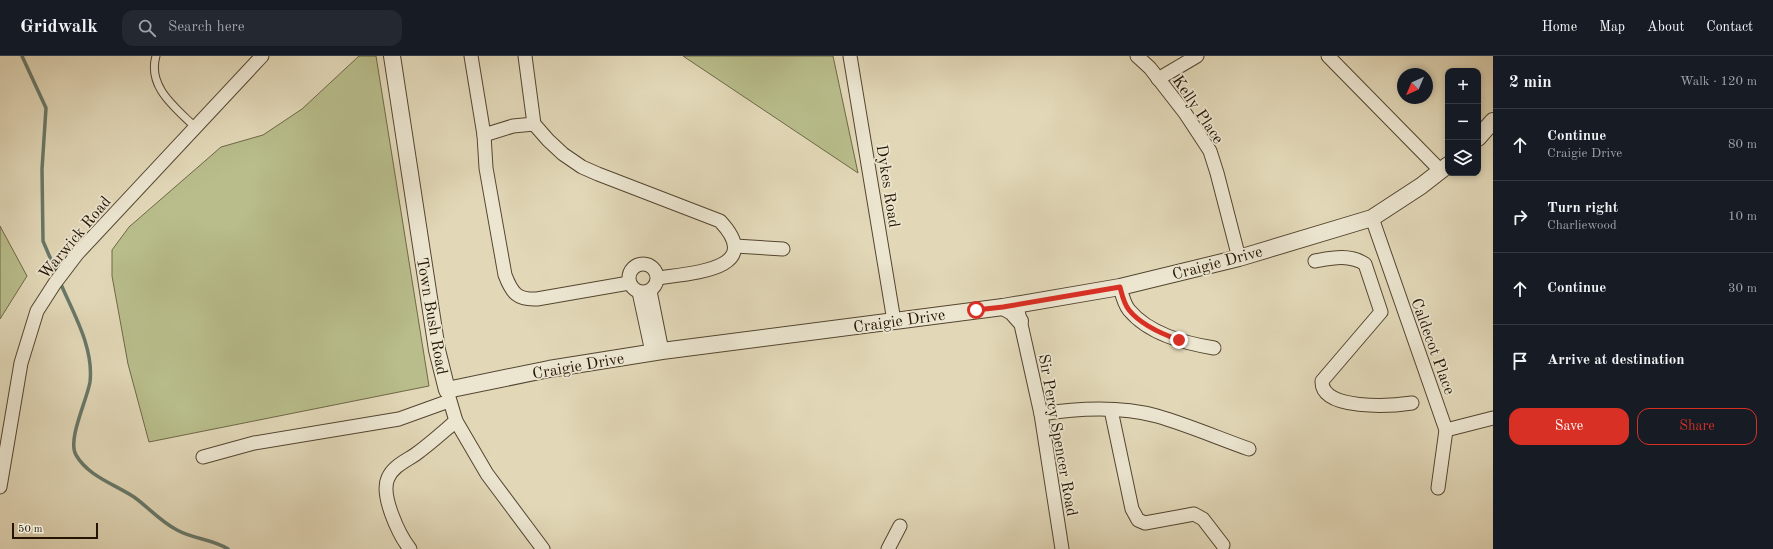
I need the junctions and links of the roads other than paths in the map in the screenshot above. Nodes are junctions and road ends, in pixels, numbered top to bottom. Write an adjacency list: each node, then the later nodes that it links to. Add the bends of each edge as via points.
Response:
1 (156, 56): 13 (lane, via 154,68 161,91)
2 (262, 56): 13 (street, Warwick Road)
3 (392, 56): 33 (street, Town Bush Road, via 438,350)
4 (471, 56): 14 (street)
5 (526, 56): 12 (street)
6 (850, 56): 29 (street, Dykes Road)
7 (1137, 56): 10 (street, Kelly Place)
8 (1197, 56): 10 (street)
9 (1328, 56): 16 (street)
10 (1158, 79): 20 (street, Kelly Place, via 1210,151)
11 (1493, 121): 15 (street)
12 (534, 124): 14 (street, via 513,126); 18 (street, via 558,149 582,167 720,221 730,231)
13 (195, 127): 42 (street, Warwick Road, via 77,254 37,311 21,364)
14 (484, 135): 23 (street, via 486,168 505,275 510,287 518,296 537,299)
15 (1481, 135)
16 (1444, 168): 17 (street, Craigie Drive)
17 (1372, 218): 20 (street, Craigie Drive); 26 (street, Caldecot Place)
18 (735, 246): 19 (street); 22 (street, via 732,256 723,265 714,269)
19 (783, 249)
20 (1239, 258): 24 (street, Craigie Drive)
21 (1315, 261): 28 (street, via 1338,257 1365,264)
22 (658, 278): 23 (street, via 651,266 642,264 631,271); 25 (street, via 654,288)
23 (629, 283): 25 (street, via 634,289)
24 (1120, 287): 27 (street, Craigie Drive); 31 (street, via 1129,310 1150,327 1167,336)
25 (645, 292): 32 (street)
26 (1400, 304): 28 (street); 39 (street, Caldecot Place)
27 (1010, 306): 29 (street, Craigie Drive); 30 (street)
28 (1381, 312): 34 (street, via 1322,381 1322,386 1329,396 1347,402 1392,406)
29 (894, 321): 32 (street, Craigie Drive)
30 (1020, 321): 36 (street, Sir Percy Spencer Road)
31 (1214, 348)
32 (657, 352): 33 (street, Craigie Drive, via 549,369)
33 (448, 396): 38 (street, Town Bush Road); 41 (street, via 399,419 254,443)
34 (1412, 403)
35 (1111, 410): 36 (street); 40 (street, via 1156,416); 45 (street, via 1132,509 1138,520 1145,523 1194,514 1203,519)
36 (1041, 414): 49 (street, Sir Percy Spencer Road)
37 (1493, 418): 39 (street)
38 (456, 421): 46 (street, Town Bush Road, via 488,474); 47 (street, via 388,476 386,484 389,503 397,527)
39 (1446, 430): 43 (street, Caldecot Place)
40 (1249, 449)
41 (203, 457)
42 (0, 487)
43 (1438, 488)
44 (900, 526): 48 (street)
45 (1223, 545)
46 (541, 548)
47 (410, 549)
48 (888, 549)
49 (1062, 549)

